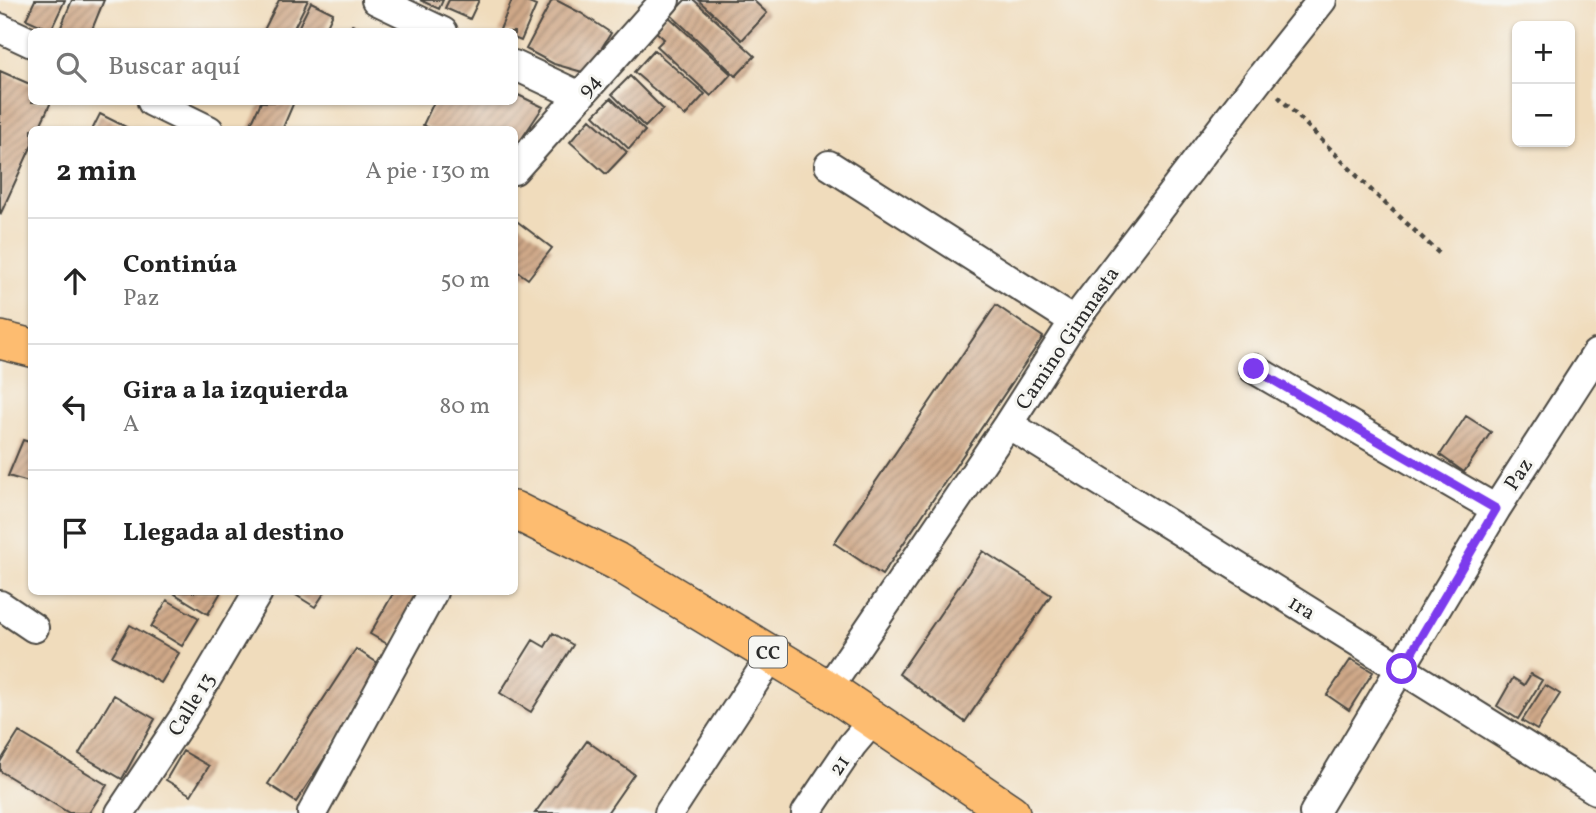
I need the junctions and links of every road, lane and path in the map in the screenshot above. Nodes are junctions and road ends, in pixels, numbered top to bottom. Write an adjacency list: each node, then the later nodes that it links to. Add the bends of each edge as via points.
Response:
1 (376, 0): 5 (street)
2 (665, 0): 9 (street, 94)
3 (1322, 0): 8 (street, Camino Gimnasta)
4 (0, 28): 6 (street)
5 (435, 28)
6 (28, 41)
7 (518, 67): 9 (street)
8 (1260, 78): 14 (path); 15 (street, Camino Gimnasta)
9 (580, 96): 13 (street, 94)
10 (158, 105): 11 (street)
11 (201, 126)
12 (829, 165): 15 (street)
13 (518, 166)
14 (1441, 255)
15 (1074, 321): 20 (street, Camino Gimnasta)
16 (0, 340): 17 (main road)
17 (28, 347)
18 (1596, 354): 21 (street, Paz)
19 (1254, 369): 21 (street)
20 (1008, 424): 28 (street, 1ra); 29 (street, Camino Gimnasta)
21 (1496, 509): 28 (street, Paz)
22 (518, 512): 27 (main road, CC, via 616,561)
23 (256, 595): 32 (street, Calle 13)
24 (431, 595): 33 (street)
25 (0, 606): 26 (street)
26 (34, 628)
27 (772, 655): 29 (main road, CC); 34 (street)
28 (1402, 669): 31 (street, 1ra); 37 (street, Paz)
29 (828, 689): 30 (main road, CC)
30 (874, 719): 35 (street, 21); 36 (main road, CC)
31 (1596, 790)
32 (120, 813)
33 (312, 813)
34 (668, 813)
35 (806, 813)
36 (1010, 813)
37 (1314, 813)

